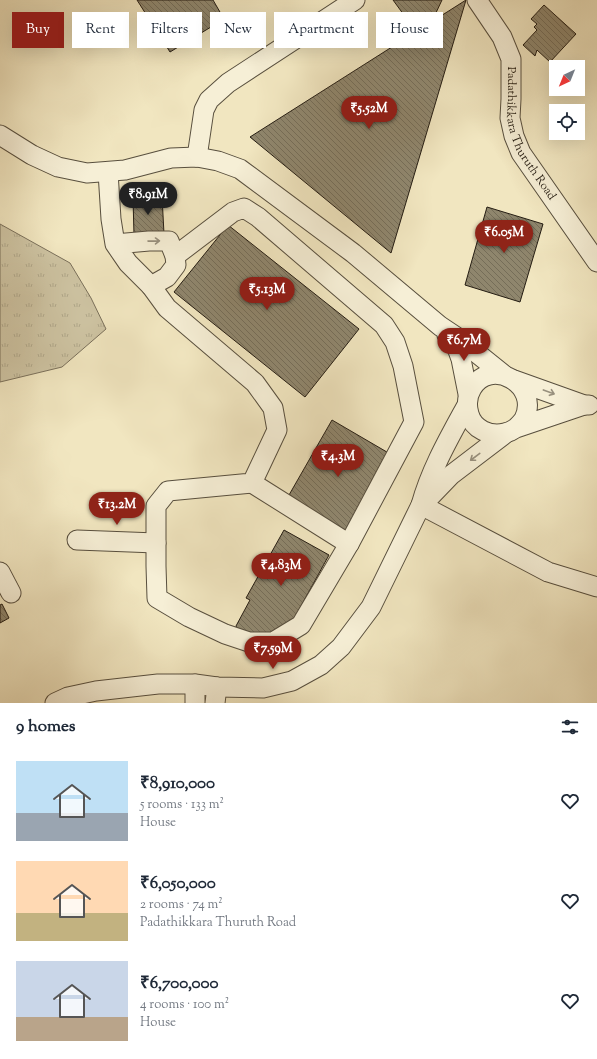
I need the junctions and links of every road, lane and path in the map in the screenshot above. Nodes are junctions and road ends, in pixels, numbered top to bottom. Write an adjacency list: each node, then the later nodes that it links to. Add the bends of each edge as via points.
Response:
1 (355, 0): 4 (street, via 228,83 209,100 204,110)
2 (477, 0): 8 (street, Padathikkara Thuruth Road, via 502,37 511,59 510,118 521,152)
3 (0, 135): 5 (street, via 32,155 58,167 87,173)
4 (197, 157): 5 (street, via 171,158); 10 (street, via 240,169 353,253)
5 (108, 172): 6 (street)
6 (115, 244): 7 (street, one-way to 7, via 169,241); 9 (street, via 128,263)
7 (175, 256): 9 (street, via 176,265 166,277); 19 (street, via 233,212 244,208 258,217 384,325 395,342 403,366 414,422)
8 (597, 262)
9 (151, 286): 15 (street, via 167,308 255,383 273,408 277,430)
10 (440, 326): 11 (street); 12 (street, via 457,348)
11 (509, 377): 12 (street, via 493,374 483,378 474,385); 13 (street, one-way to 13); 14 (street, via 522,388 527,409 523,420)
12 (468, 400): 14 (street, via 469,416 484,432 495,434); 16 (street, via 426,487)
13 (591, 405): 14 (street)
14 (511, 431): 16 (street, one-way to 16, via 451,475)
15 (252, 482): 18 (street, via 168,491 156,506); 19 (street)
16 (421, 505): 21 (street, via 548,572); 24 (street, via 371,607 341,647 321,665 292,681)
17 (77, 540): 18 (street)
18 (156, 543): 19 (street, via 157,598 189,617 249,642 273,642 300,625)
19 (349, 544)
20 (0, 572): 22 (street)
21 (597, 587)
22 (11, 593)
23 (195, 684): 24 (street); 25 (street, via 158,684 96,691 68,697); 26 (street)
24 (216, 695)
25 (56, 703)
26 (195, 703)

